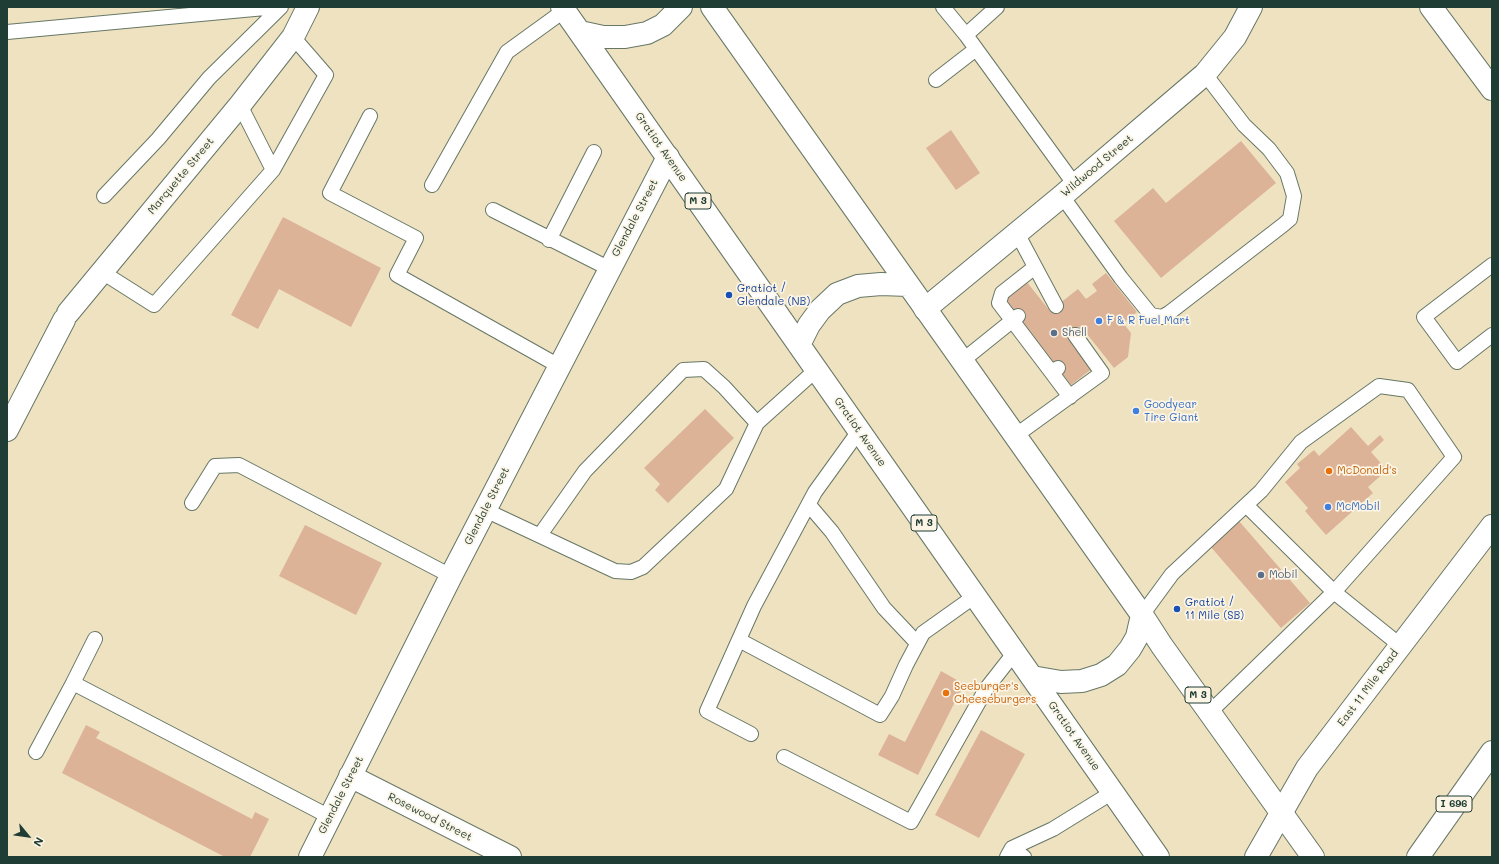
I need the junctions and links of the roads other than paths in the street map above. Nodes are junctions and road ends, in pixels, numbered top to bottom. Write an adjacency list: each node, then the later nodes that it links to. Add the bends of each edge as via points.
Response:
1 (276, 7): 11 (lane)
2 (281, 7): 26 (lane, via 209,78 158,139)
3 (308, 7): 14 (main road, Marquette Street)
4 (681, 7): 12 (main road, via 663,25 646,33 625,37 603,37)
5 (712, 7): 34 (main road, M 3)
6 (943, 7): 13 (lane)
7 (998, 7): 13 (lane)
8 (1251, 7): 16 (main road, Wildwood Street, via 1235,38)
9 (1431, 7): 18 (main road)
10 (563, 8): 12 (main road, Gratiot Avenue / M 3); 24 (lane, via 507,52)
11 (7, 32)
12 (580, 32): 22 (main road, Gratiot Avenue / M 3)
13 (966, 35): 15 (lane)
14 (293, 37): 19 (main road, Marquette Street); 23 (lane, via 326,75)
15 (976, 50): 17 (lane); 25 (lane)
16 (1205, 74): 25 (main road, Wildwood Street); 25 (lane, via 1244,125 1269,149 1287,173 1294,196 1290,219 1283,225 1162,317 1151,315 1120,278)
17 (936, 80)
18 (1492, 89)
19 (240, 105): 23 (lane); 33 (main road, Marquette Street)
20 (370, 116): 42 (lane, via 330,193 416,238 397,275)
21 (594, 152): 29 (lane)
22 (668, 157): 32 (main road, Glendale Street); 40 (main road, Gratiot Avenue / M 3)
23 (273, 170): 33 (lane, via 154,305)
24 (432, 185)
25 (1068, 190): 28 (main road, Wildwood Street)
26 (104, 196)
27 (493, 210): 29 (lane)
28 (1017, 233): 31 (lane); 36 (main road, Wildwood Street)
29 (549, 240): 32 (lane)
30 (1492, 265): 39 (lane, via 1424,317 1456,362)
31 (1036, 267): 35 (lane, via 1044,295); 37 (lane, via 1002,293 999,303)
32 (608, 268): 42 (main road, Glendale Street)
33 (102, 272): 45 (main road, Marquette Street, via 66,316)
34 (908, 285): 36 (main road, M 3); 40 (main road, via 858,286 837,294 809,325)
35 (1056, 306)
36 (925, 309): 41 (main road, M 3)
37 (1015, 318): 41 (lane); 44 (lane, via 1055,370)
38 (1075, 335): 44 (lane, via 1083,350 1102,373)
39 (1492, 335)
40 (799, 346): 43 (main road, Gratiot Avenue / M 3)
41 (962, 361): 49 (main road, M 3)
42 (559, 366): 53 (main road, Glendale Street)
43 (816, 370): 46 (lane); 48 (main road, Gratiot Avenue / M 3)
44 (1070, 397): 49 (lane)
45 (13, 403): 47 (main road, Marquette Street)
46 (756, 423): 55 (lane, via 726,489 644,567 631,572 615,571); 55 (lane, via 704,369 683,370 585,472)
47 (7, 430)
48 (859, 431): 51 (lane); 58 (main road, Gratiot Avenue / M 3)
49 (1015, 436): 59 (main road, M 3)
50 (192, 503): 56 (lane, via 215,466 239,465)
51 (809, 504): 61 (lane, via 754,606); 62 (lane, via 832,532 884,608)
52 (1246, 505): 57 (lane); 57 (lane, via 1261,491 1301,442 1373,390 1379,386 1408,390 1454,457); 59 (lane, via 1172,574)
53 (485, 510): 55 (lane); 56 (main road, Glendale Street)
54 (1492, 526): 63 (main road, East 11 Mile Road)
55 (540, 535)
56 (451, 576): 72 (main road, Glendale Street)
57 (1334, 592): 63 (lane); 67 (lane)
58 (975, 596): 62 (lane, via 923,633); 64 (main road, Gratiot Avenue / M 3)
59 (1142, 615): 65 (main road, via 1137,637 1130,649 1117,665 1101,675 1082,682 1061,682); 67 (main road, M 3)
60 (95, 639): 66 (lane)
61 (739, 640): 62 (lane, via 880,715); 68 (lane, via 707,711)
62 (917, 643)
63 (1401, 646): 74 (main road, East 11 Mile Road, via 1308,768)
64 (1015, 652): 65 (main road, Gratiot Avenue / M 3); 71 (lane, via 986,689 911,822)
65 (1032, 676): 73 (main road, Gratiot Avenue / M 3)
66 (72, 683): 69 (lane); 75 (lane)
67 (1210, 712): 74 (main road, M 3)
68 (751, 734)
69 (36, 752)
70 (1492, 752): 83 (main road, I 696)
71 (784, 757)
72 (350, 776): 75 (main road, Glendale Street); 78 (main road, Rosewood Street)
73 (1113, 792): 76 (lane); 80 (main road, Gratiot Avenue / M 3)
74 (1281, 812): 81 (main road, East 11 Mile Road); 82 (main road, M 3)
75 (330, 817): 77 (main road, Glendale Street)
76 (1010, 852): 79 (lane)
77 (310, 857)
78 (510, 857)
79 (1024, 857)
80 (1158, 857)
81 (1256, 857)
82 (1314, 857)
83 (1418, 857)

